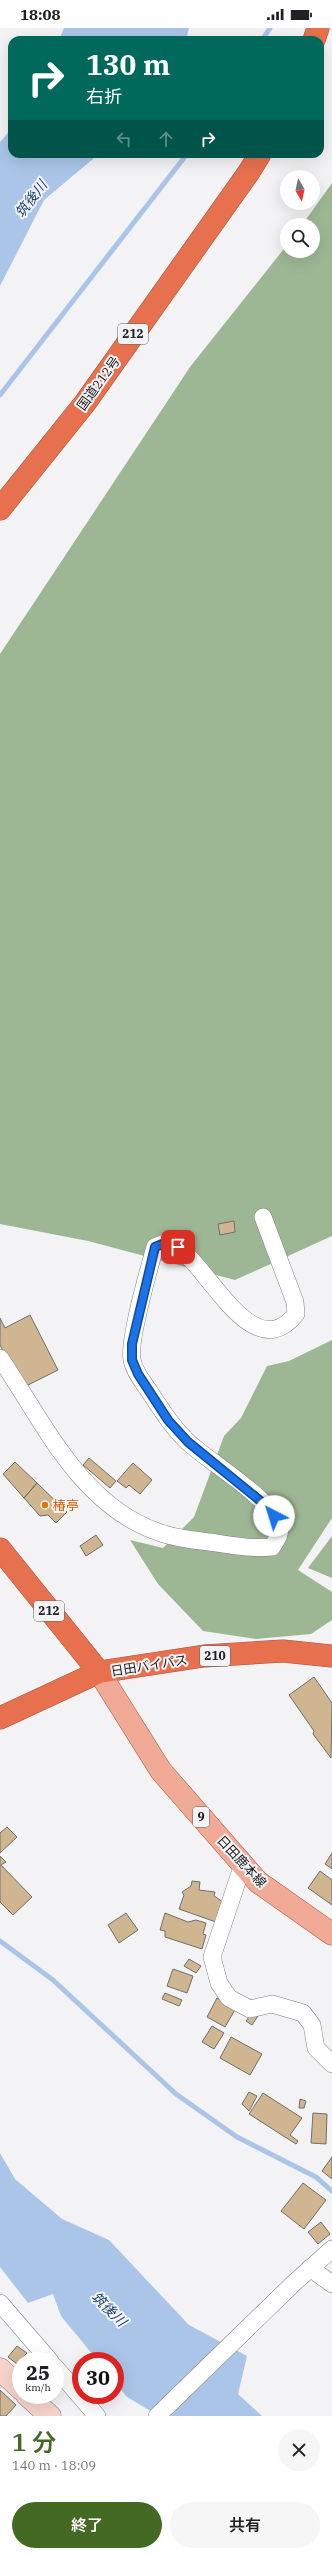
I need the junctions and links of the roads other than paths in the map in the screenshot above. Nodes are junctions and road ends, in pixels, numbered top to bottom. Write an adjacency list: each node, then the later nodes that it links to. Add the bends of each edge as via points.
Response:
1 (258, 158): 2 (highway, 国道212号 / 212, via 84,403)
2 (0, 509)
3 (263, 1217): 4 (street, via 295,1302 296,1314 288,1323 278,1329 255,1328 215,1290 200,1268 178,1247 165,1243 155,1247 148,1271 132,1344 132,1360 138,1374 168,1420 183,1436 269,1508 279,1525 279,1534 272,1547 252,1548 192,1540 158,1532 130,1518 96,1493 72,1465 43,1429)
4 (0, 1358)
5 (0, 1549): 7 (highway, 212)
6 (332, 1656): 7 (highway, 日田バイパス / 210, via 284,1651 211,1656)
7 (99, 1672): 8 (highway, 日田バイパス / 210); 9 (main road, 日田鹿本線 / 9, via 161,1771)
8 (0, 1718)
9 (243, 1864): 10 (main road, 日田鹿本線 / 9, via 258,1882); 11 (street, via 212,1958 219,1982 229,1998 250,2009 272,2004 303,2013 312,2025 316,2048)
10 (332, 1934)
11 (332, 2064)
12 (332, 2249): 13 (street)
13 (310, 2268): 14 (street); 23 (street)
14 (332, 2284)
15 (0, 2303): 16 (street)
16 (42, 2352)
17 (0, 2369): 19 (street)
18 (64, 2378): 22 (street)
19 (12, 2380)
20 (37, 2404): 21 (street)
21 (50, 2416)
22 (97, 2416)
23 (157, 2416)

